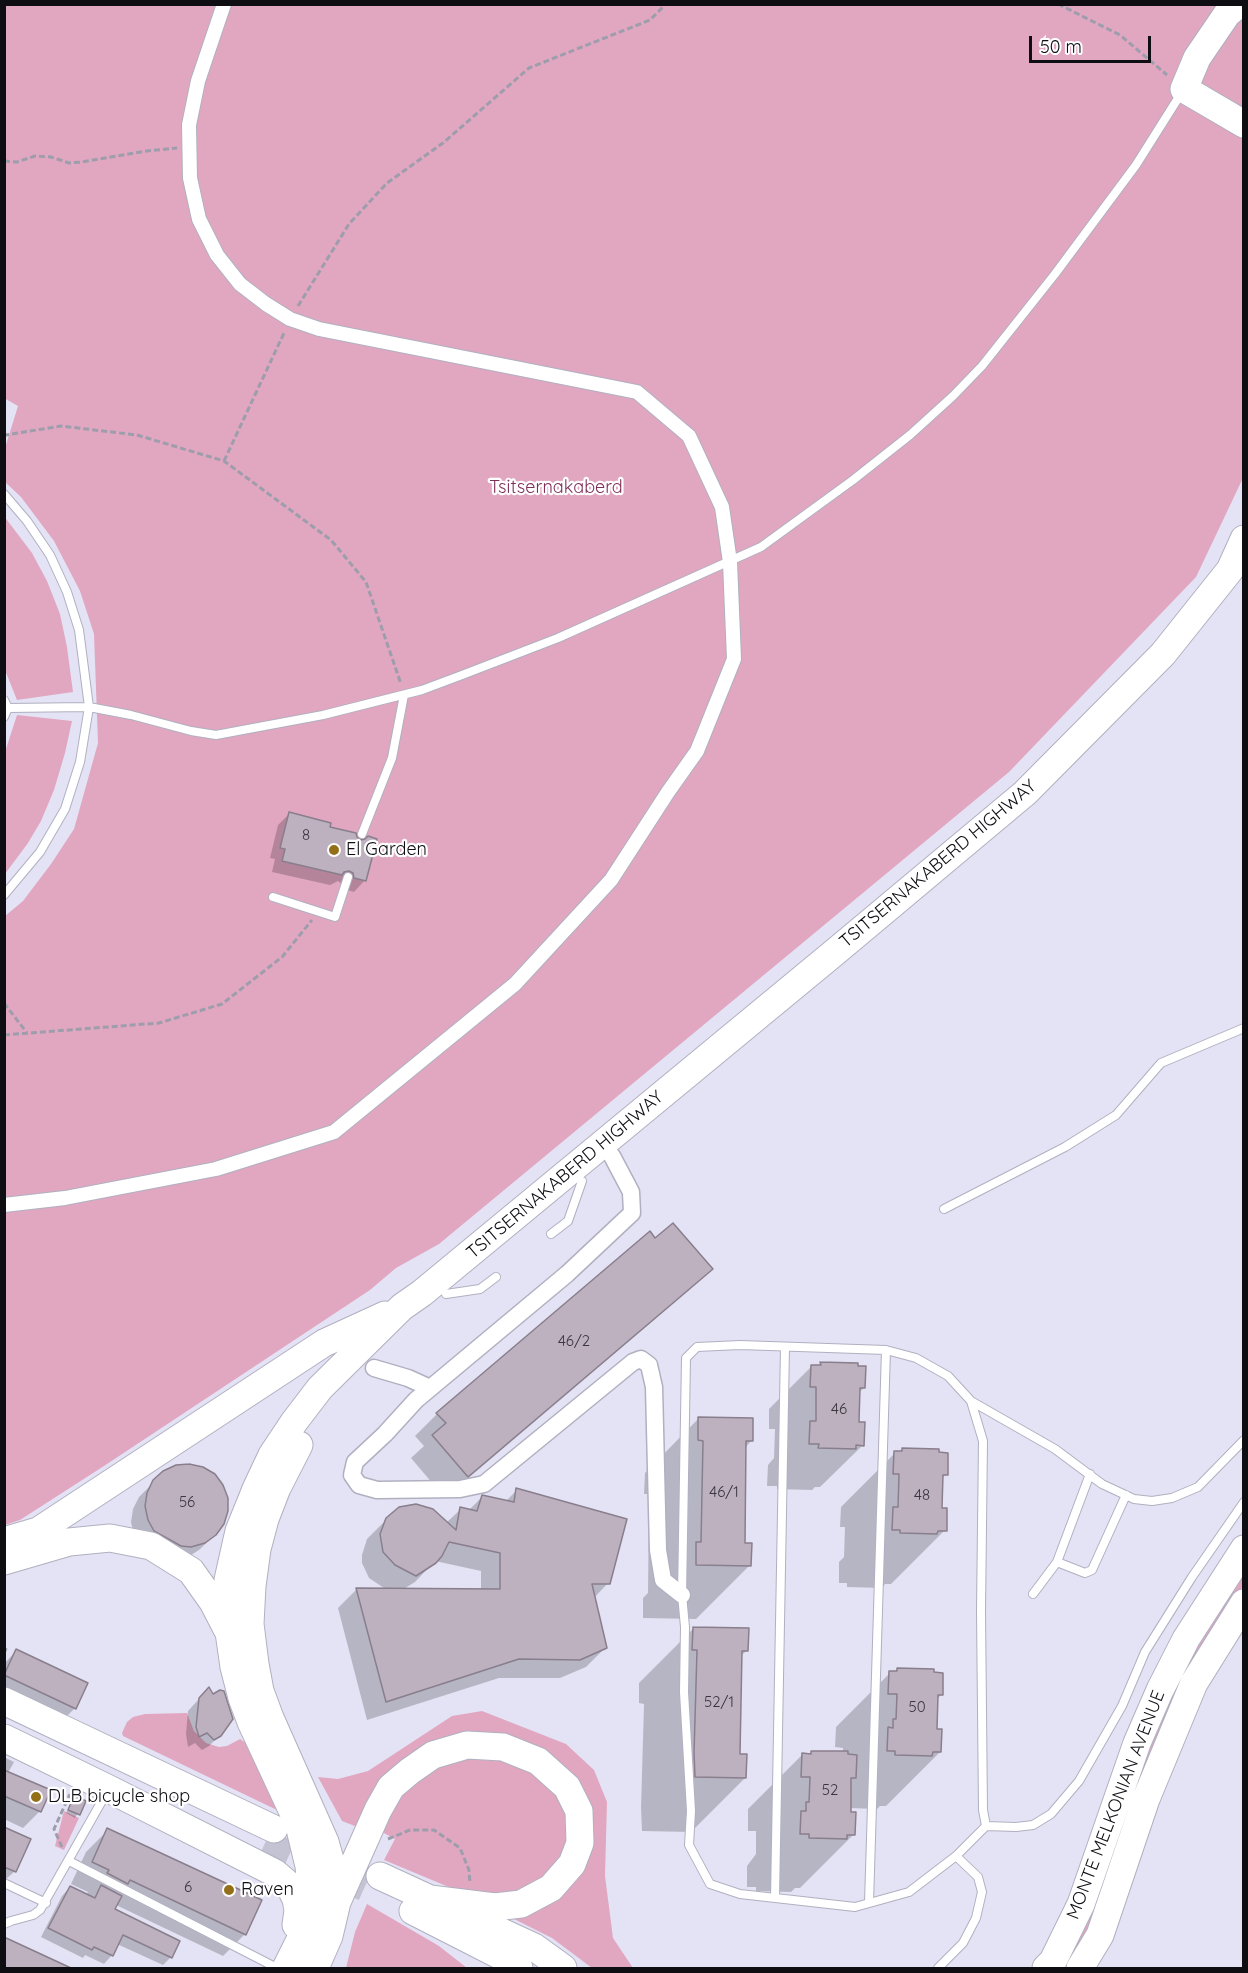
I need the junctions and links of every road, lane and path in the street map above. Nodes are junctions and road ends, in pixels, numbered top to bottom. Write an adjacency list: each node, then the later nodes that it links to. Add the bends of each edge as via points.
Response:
1 (224, 4): 7 (street, via 198,81 189,125)
2 (666, 4): 9 (path, via 650,20 528,68 442,143 387,183 349,224)
3 (1058, 4): 5 (path, via 1120,35)
4 (1239, 4): 5 (main road, via 1227,14 1203,49)
5 (1184, 89): 6 (main road); 14 (lane, via 1136,165 975,374 910,435 853,480 761,547)
6 (1244, 124)
7 (190, 147): 8 (path, via 69,163 35,156 17,162); 9 (street, via 190,178 199,219 217,255 240,284)
8 (4, 161)
9 (290, 319): 11 (path); 14 (street, via 319,329 637,392 689,436 722,507)
10 (4, 433): 11 (path, via 61,426 137,435)
11 (224, 461): 16 (path, via 331,540 366,582)
12 (4, 494): 17 (lane, via 50,555 67,591 79,630)
13 (1244, 539): 35 (main road, TSITSERNAKABERD HIGHWAY, via 1230,570 1163,654 1025,793)
14 (730, 562): 16 (lane, via 558,638); 30 (street, via 734,659 697,752 610,879 516,984 334,1132 216,1168 65,1198)
15 (1244, 578): 28 (main road, TSITSERNAKABERD HIGHWAY, via 1184,655 1032,808)
16 (404, 695): 17 (lane, via 216,735); 19 (lane, via 392,758)
17 (89, 707): 18 (lane); 21 (lane, via 80,762 64,809 40,852)
18 (6, 709)
19 (362, 834)
20 (348, 877): 23 (lane, via 335,917)
21 (4, 895)
22 (273, 897): 23 (lane)
23 (318, 912): 26 (path, via 282,957 222,1004 159,1023)
24 (4, 1004): 26 (path)
25 (1244, 1028): 31 (lane, via 1161,1063 1116,1114 1065,1147)
26 (27, 1033): 27 (path)
27 (4, 1035)
28 (612, 1156): 29 (main road, TSITSERNAKABERD HIGHWAY); 39 (street, via 631,1192 632,1213 567,1274)
29 (582, 1182): 32 (lane, via 568,1221); 34 (main road, TSITSERNAKABERD HIGHWAY)
30 (4, 1205)
31 (944, 1209)
32 (551, 1234)
33 (496, 1277): 34 (lane, via 480,1289)
34 (447, 1294): 66 (main road, TSITSERNAKABERD HIGHWAY, via 345,1386 310,1427 278,1488 256,1549 250,1624 260,1691 325,1842)
35 (402, 1307): 45 (main road, via 324,1343 38,1531); 52 (main road, TSITSERNAKABERD HIGHWAY, via 320,1388 272,1455 232,1556 228,1580)
36 (786, 1347): 37 (lane); 50 (lane, via 697,1347 686,1358); 65 (lane)
37 (886, 1350): 40 (lane, via 916,1358 948,1376); 68 (lane)
38 (374, 1368): 39 (street)
39 (430, 1388): 50 (street, via 355,1462 352,1475 359,1485 377,1490 460,1489 484,1484 633,1362 641,1359 649,1365 654,1387 660,1560 663,1580)
40 (971, 1401): 42 (lane, via 1055,1449); 58 (lane, via 982,1441)
41 (1244, 1440): 43 (lane, via 1198,1487 1173,1498 1152,1501)
42 (1090, 1474): 43 (lane); 48 (lane)
43 (1126, 1495): 48 (lane, via 1092,1570 1084,1573)
44 (1244, 1502): 58 (lane, via 1145,1652 1122,1706 1079,1781 1051,1814 1033,1825)
45 (4, 1541)
46 (1244, 1549): 78 (main road, MONTE MELKONIAN AVENUE, via 1185,1639 1160,1690 1137,1743 1082,1904)
47 (4, 1561): 52 (main road, via 69,1542 110,1538 151,1546 192,1571)
48 (1057, 1562): 49 (lane)
49 (1033, 1594)
50 (682, 1595): 65 (lane, via 689,1845 710,1884 740,1894)
51 (1244, 1603): 79 (main road, MONTE MELKONIAN AVENUE, via 1194,1683 1146,1799 1100,1935)
52 (229, 1632): 72 (main road, TSITSERNAKABERD HIGHWAY, via 242,1698 298,1825 309,1866 312,1904)
53 (4, 1701): 54 (main road, via 270,1836)
54 (4, 1722)
55 (4, 1738): 57 (main road)
56 (74, 1787): 61 (path, via 54,1829)
57 (109, 1789): 61 (lane); 72 (main road, via 283,1879 293,1892 298,1910)
58 (986, 1826): 60 (lane)
59 (381, 1842): 64 (path, via 410,1830 434,1830 460,1848)
60 (956, 1856): 68 (lane, via 909,1892); 77 (lane, via 978,1877 982,1892 976,1918 963,1943)
61 (69, 1861): 67 (lane); 72 (lane)
62 (4, 1883): 67 (lane)
63 (377, 1884): 69 (main road)
64 (472, 1892)
65 (775, 1898): 68 (lane, via 855,1907)
66 (337, 1902): 69 (main road, via 391,1787 433,1755 466,1745 503,1746 538,1761 567,1787 579,1811 580,1843 572,1864 551,1888 521,1904); 71 (main road)
67 (46, 1903): 70 (lane, via 33,1916)
68 (869, 1903)
69 (429, 1909): 74 (main road); 75 (main road); 76 (main road, via 534,1947)
70 (4, 1924)
71 (329, 1936): 72 (main road); 73 (main road)
72 (292, 1965)
73 (328, 1968)
74 (484, 1968)
75 (519, 1968)
76 (563, 1968)
77 (938, 1968)
78 (1046, 1968)
79 (1080, 1968)

